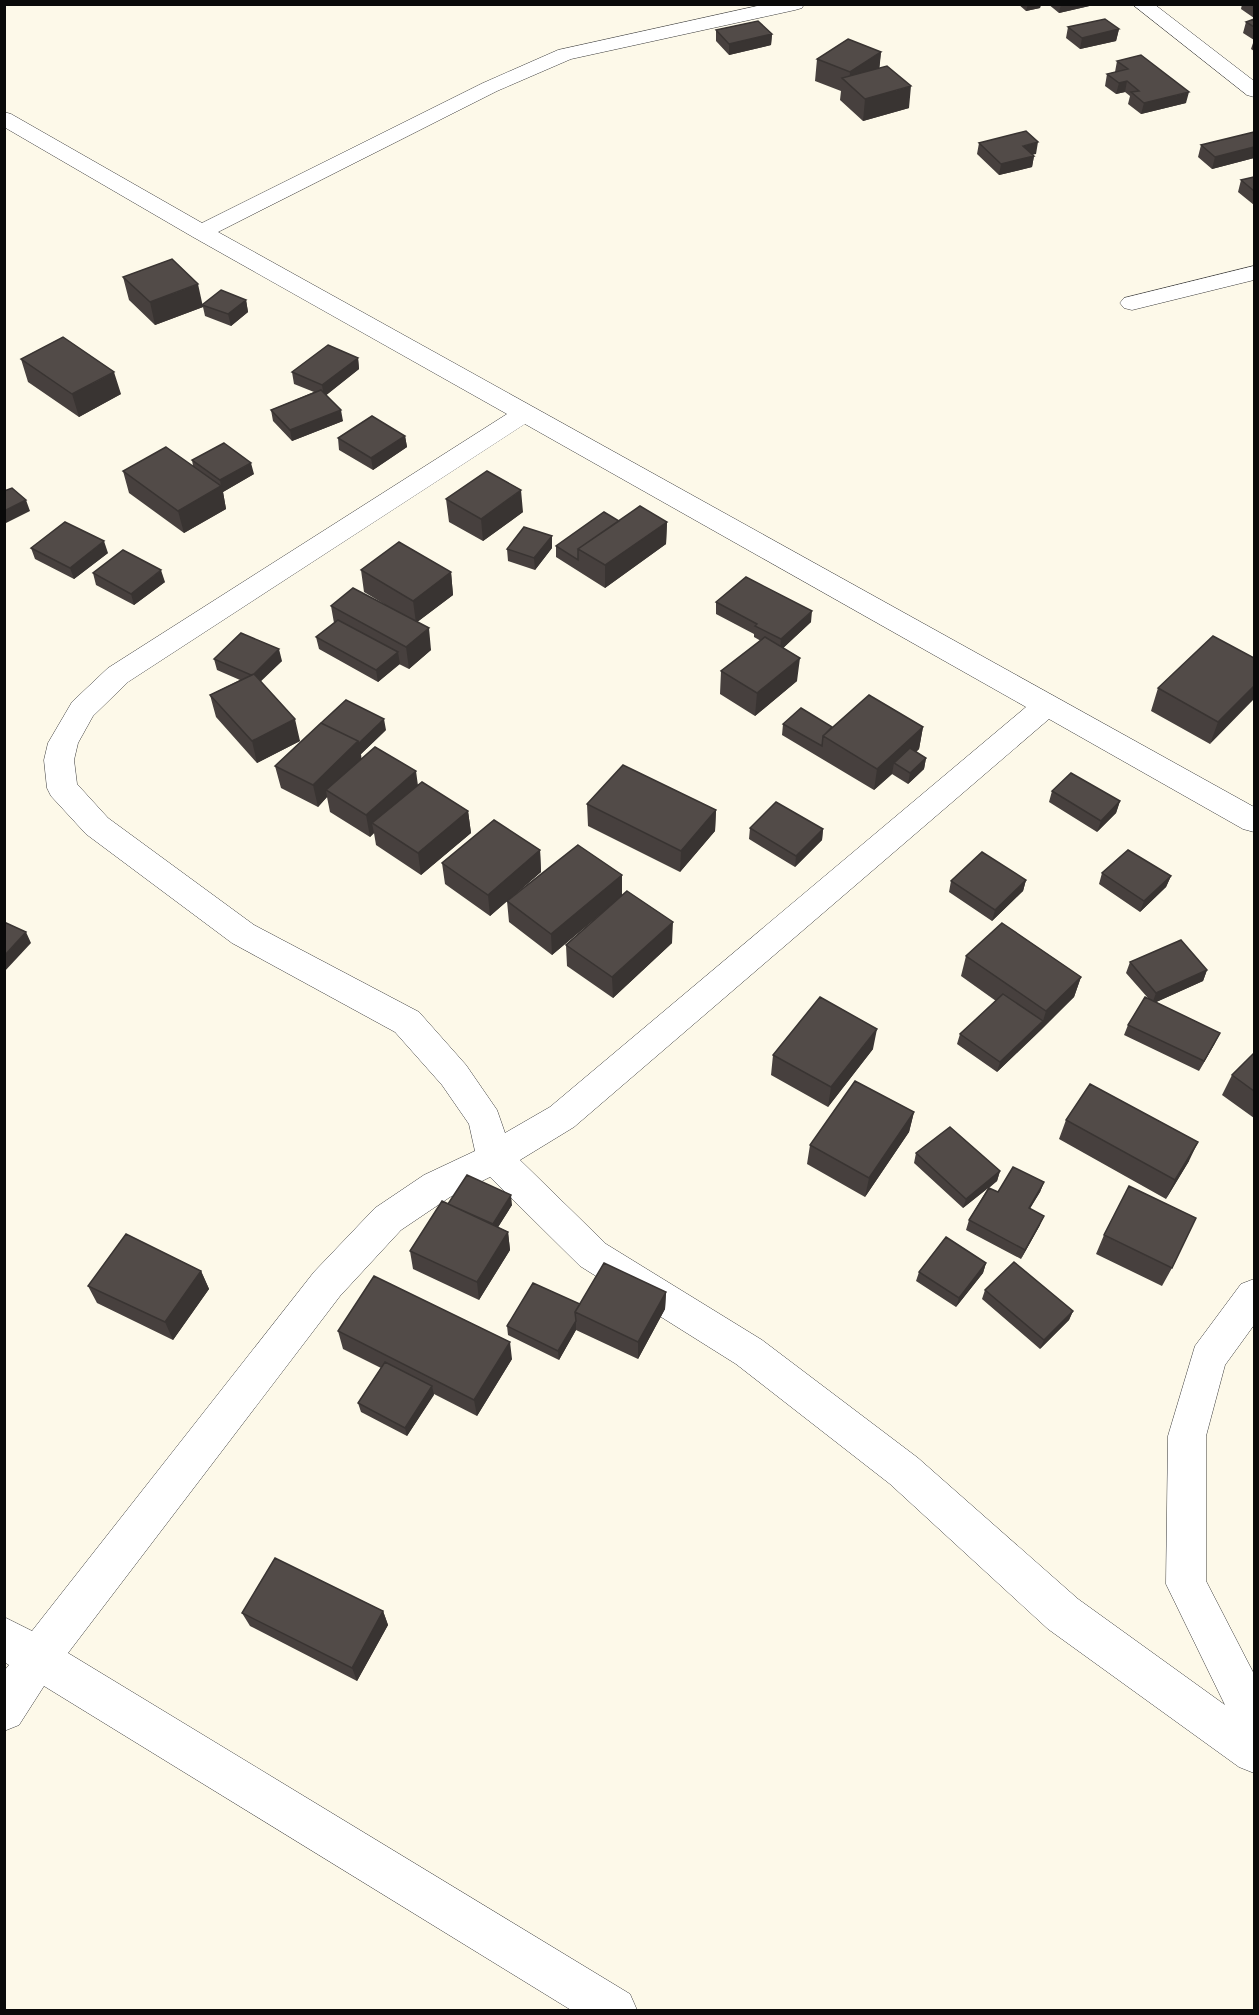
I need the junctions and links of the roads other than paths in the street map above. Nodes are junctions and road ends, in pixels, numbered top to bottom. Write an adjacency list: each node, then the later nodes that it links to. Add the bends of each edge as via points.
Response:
1 (795, 4): 5 (street, via 565,54 490,87)
2 (1141, 4): 3 (street)
3 (1254, 91)
4 (4, 118): 5 (street)
5 (201, 232): 8 (street)
6 (1254, 273): 7 (street)
7 (1132, 303)
8 (525, 413): 9 (street); 11 (street, via 118,675 82,709 58,760 62,788 97,826 243,934 407,1022 454,1075 485,1120)
9 (1047, 705): 10 (street); 11 (street, via 562,1117)
10 (1254, 821)
11 (494, 1158): 13 (street, via 437,1186 388,1219 327,1284); 16 (street, via 593,1255 748,1352 904,1471 1063,1614)
12 (1254, 1296): 15 (street, via 1208,1358 1187,1436 1186,1584)
13 (21, 1649): 14 (street); 17 (street)
14 (4, 1710)
15 (1254, 1713)
16 (1254, 1752)
17 (614, 2010)

